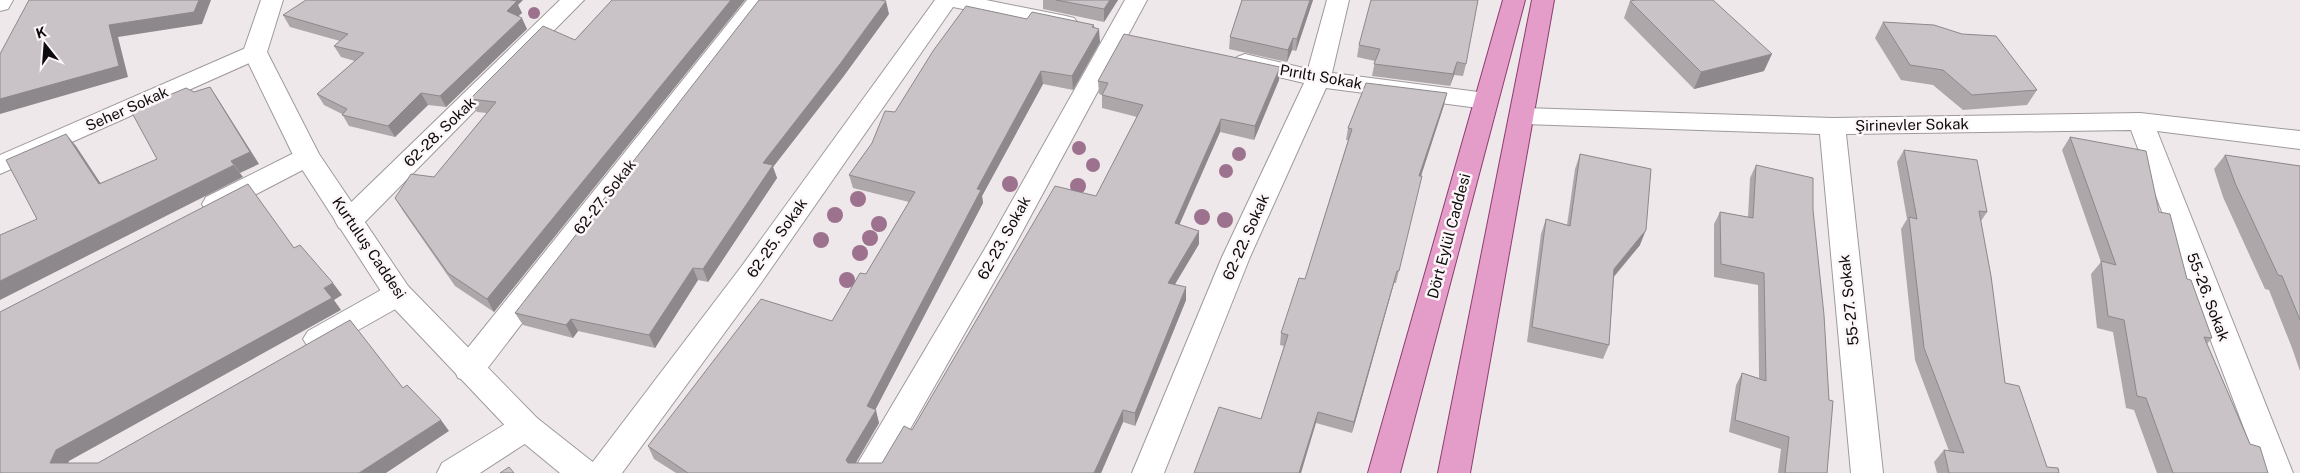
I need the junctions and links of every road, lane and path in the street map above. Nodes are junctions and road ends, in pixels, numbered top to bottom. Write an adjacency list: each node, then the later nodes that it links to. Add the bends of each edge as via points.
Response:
1 (2, 0): 11 (street)
2 (272, 0): 13 (street)
3 (573, 0): 24 (street, 62-28. Sokak)
4 (759, 0): 27 (street, 62-27. Sokak)
5 (946, 0): 31 (street, 62-25. Sokak, via 751,275)
6 (952, 0): 12 (street)
7 (1136, 0): 12 (street, 62-23. Sokak)
8 (1338, 0): 15 (street, 62-22. Sokak)
9 (1514, 0): 16 (main road, Dört Eylül Caddesi)
10 (1543, 0): 17 (main road)
11 (0, 4)
12 (1110, 32): 32 (street, 62-23. Sokak, via 1000,247)
13 (255, 52): 21 (street, Kurtuluş Caddesi); 22 (street, Seher Sokak)
14 (1222, 57): 15 (street, Pırıltı Sokak)
15 (1318, 79): 16 (street, Pırıltı Sokak); 33 (street, 62-22. Sokak, via 1236,257)
16 (1486, 101): 34 (main road, Dört Eylül Caddesi)
17 (1522, 116): 19 (street, Şirinevler Sokak); 35 (main road)
18 (2140, 121): 19 (street, Şirinevler Sokak); 20 (street, Şirinevler Sokak); 37 (street, 55-26. Sokak)
19 (1832, 126): 36 (street, 55-27. Sokak)
20 (2300, 140)
21 (308, 157): 23 (street); 24 (street, Kurtuluş Caddesi)
22 (0, 165)
23 (193, 216)
24 (349, 220): 25 (street, Kurtuluş Caddesi)
25 (398, 294): 26 (street); 27 (street, Kurtuluş Caddesi)
26 (295, 352)
27 (469, 369): 28 (street, Kurtuluş Caddesi)
28 (526, 427): 29 (street); 30 (street, Kurtuluş Caddesi)
29 (453, 473)
30 (583, 473)
31 (603, 473)
32 (868, 473)
33 (1148, 473)
34 (1384, 473)
35 (1454, 473)
36 (1867, 473)
37 (2277, 473)

